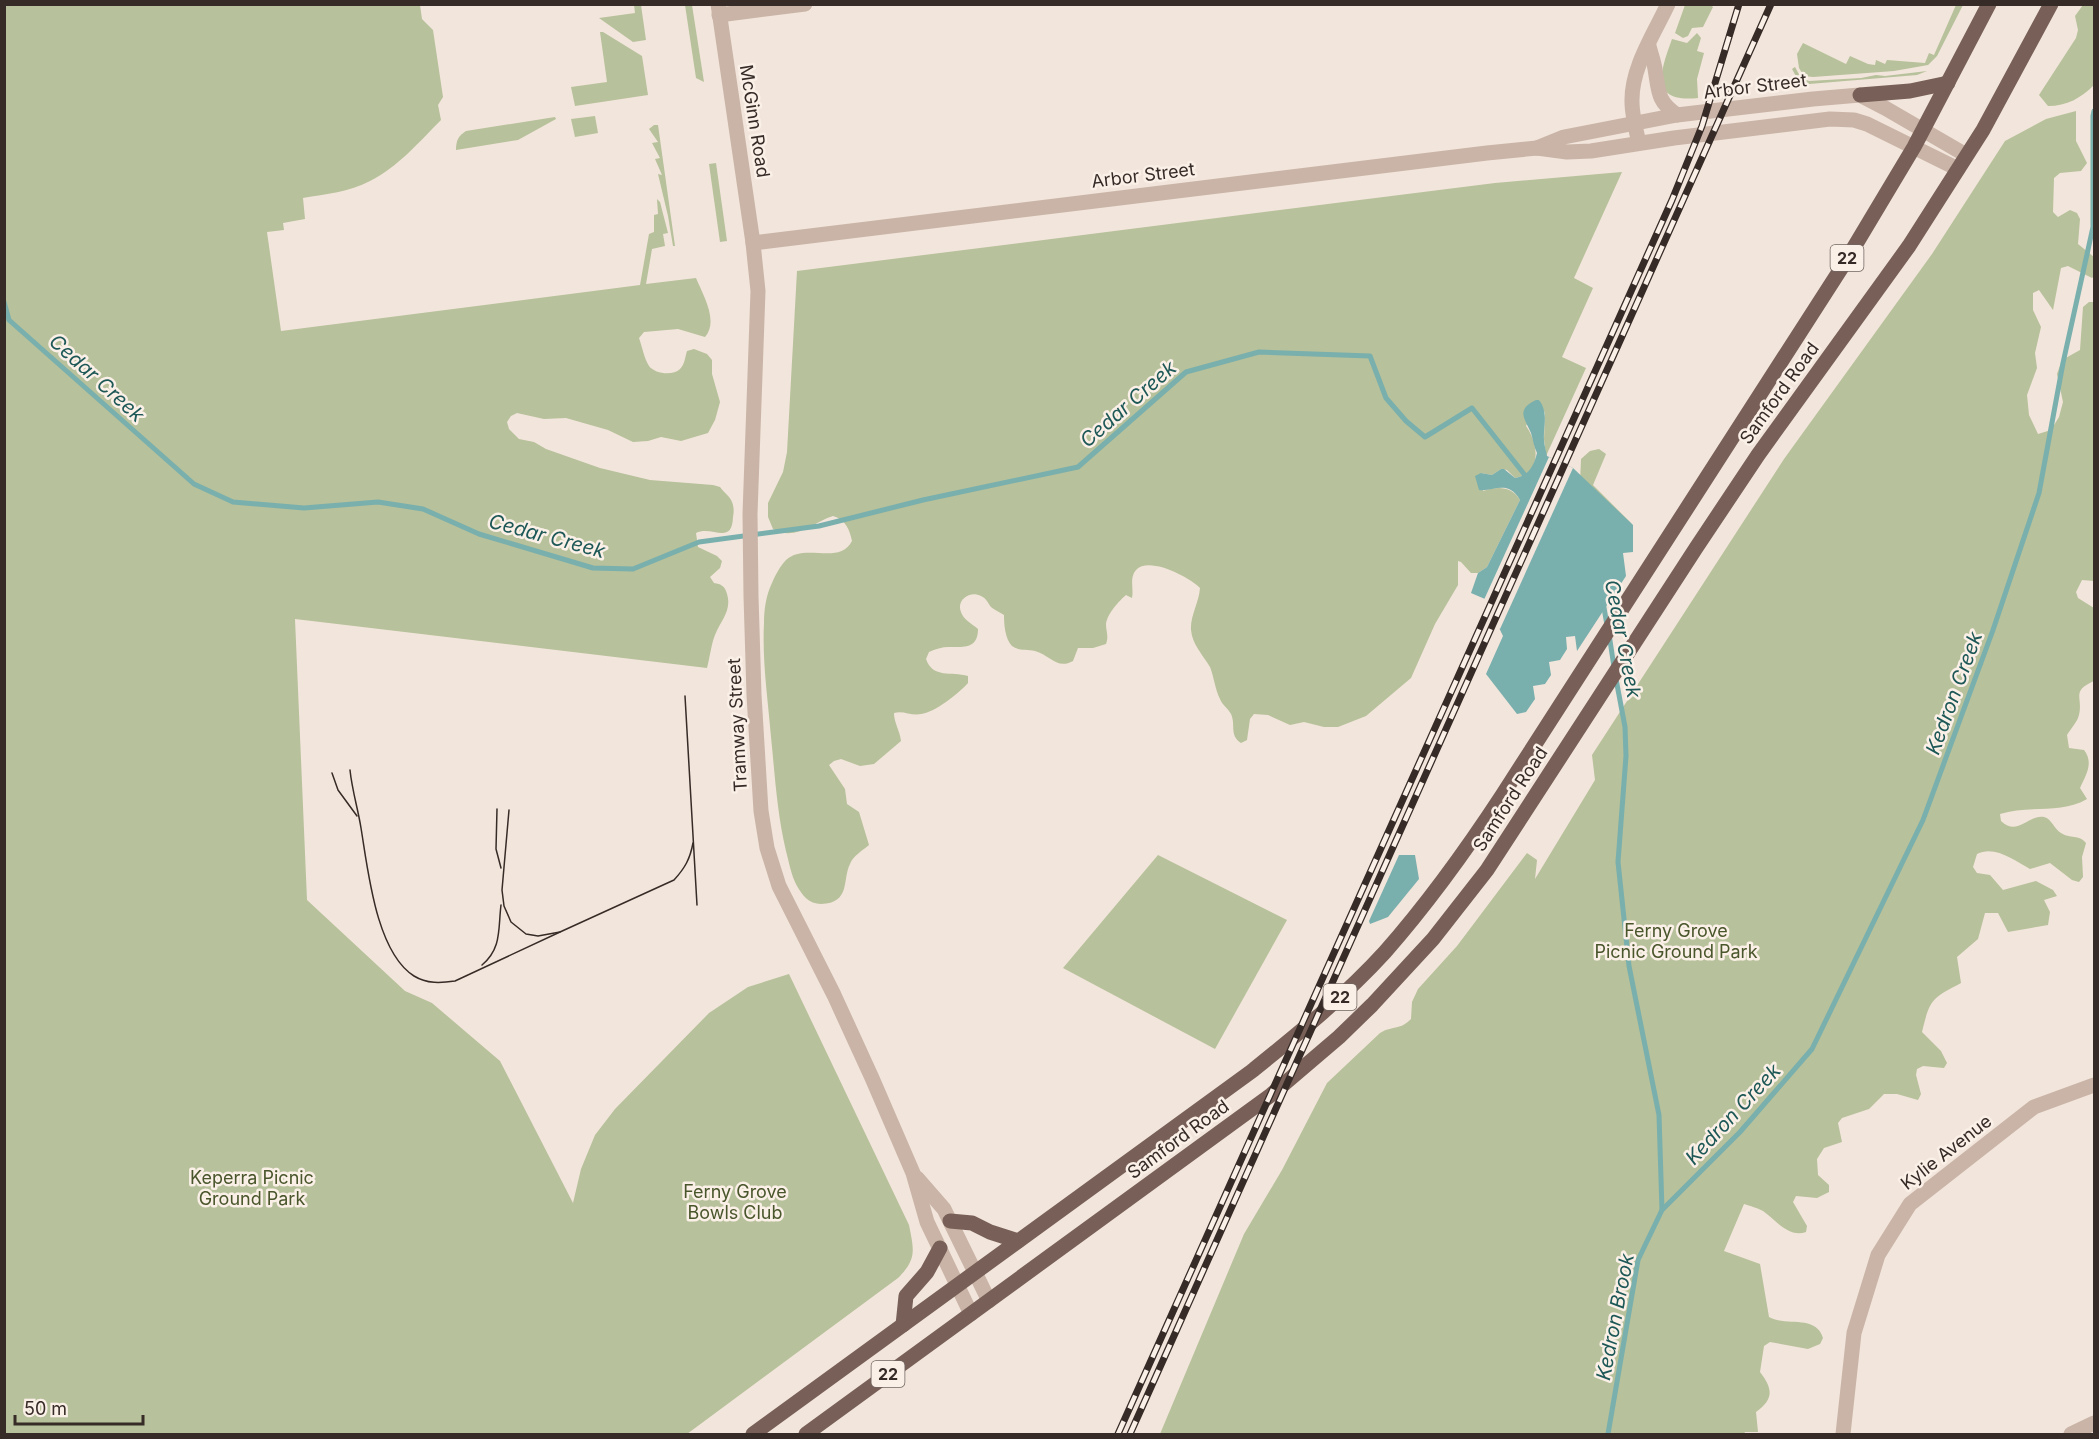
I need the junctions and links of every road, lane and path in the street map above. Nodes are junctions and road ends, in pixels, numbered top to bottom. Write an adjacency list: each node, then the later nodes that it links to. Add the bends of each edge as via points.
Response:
1 (805, 4): 5 (street)
2 (1668, 4): 6 (street)
3 (1989, 4): 7 (main road, Samford Road / 22)
4 (2051, 4): 15 (main road, Samford Road / 22)
5 (718, 10): 17 (street, McGinn Road)
6 (1649, 46): 9 (street, via 1661,100); 10 (street, via 1632,93)
7 (1948, 83): 8 (main road); 11 (main road, Samford Road / 22)
8 (1860, 95): 9 (street, Arbor Street); 11 (street)
9 (1677, 115): 10 (street, Arbor Street)
10 (1635, 123): 12 (street); 14 (street, Arbor Street, via 1564,137)
11 (1923, 130): 13 (main road, Samford Road / 22); 15 (street)
12 (1639, 143): 13 (street, Arbor Street, via 1841,119 1867,124); 14 (street, Arbor Street, via 1591,151)
13 (1914, 147): 16 (street, Arbor Street); 21 (main road, Samford Road / 22, via 1844,264 1439,887 1384,953 1316,1019 1252,1071)
14 (1537, 148): 17 (street, Arbor Street)
15 (1966, 155): 16 (main road, Samford Road / 22)
16 (1958, 169): 25 (main road, Samford Road / 22, via 1909,246 1758,455 1487,870 1433,939 1372,1005 1271,1095)
17 (753, 243): 19 (street, Tramway Street, via 758,291 750,514 753,695 767,848 779,886 834,995)
18 (2094, 1085): 31 (street, Kylie Avenue, via 2034,1107 1910,1204 1878,1255 1854,1333)
19 (914, 1173): 20 (street, Tramway Street); 22 (street, Tramway Street, via 927,1222)
20 (950, 1221): 21 (main road, via 972,1223); 23 (street, Tramway Street)
21 (1018, 1241): 23 (main road, Samford Road / 22)
22 (940, 1248): 24 (street, Tramway Street); 27 (main road, via 927,1272 906,1296)
23 (975, 1272): 24 (main road, Samford Road / 22); 25 (street, Tramway Street)
24 (957, 1286): 26 (street, Tramway Street); 27 (main road, Samford Road / 22)
25 (989, 1301): 26 (main road, Samford Road / 22)
26 (971, 1314): 30 (main road, Samford Road / 22)
27 (903, 1325): 29 (main road, Samford Road / 22)
28 (2094, 1423): 32 (street)
29 (753, 1434)
30 (806, 1434)
31 (1843, 1434)
32 (2071, 1434)

